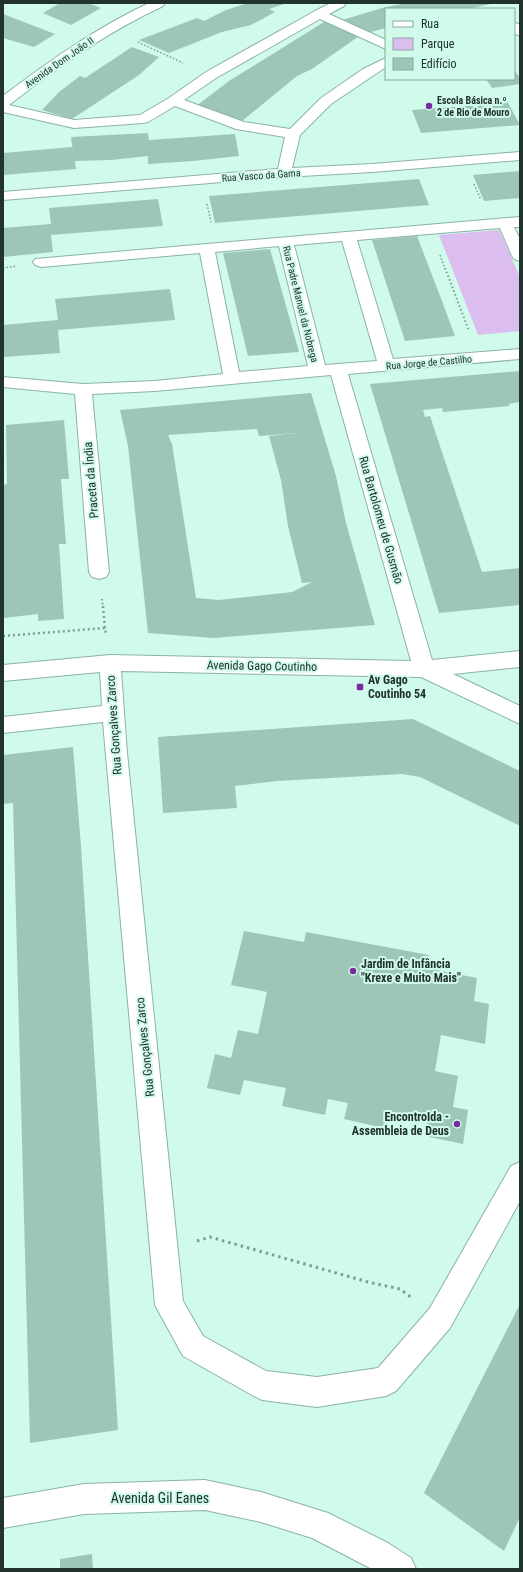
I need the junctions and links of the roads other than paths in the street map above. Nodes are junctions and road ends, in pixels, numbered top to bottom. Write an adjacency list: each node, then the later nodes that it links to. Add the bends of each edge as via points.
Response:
1 (159, 3): 7 (street, Avenida Dom João II, via 81,45)
2 (340, 3): 3 (street)
3 (319, 14): 4 (street); 6 (street, via 211,75)
4 (385, 45)
5 (385, 63): 9 (street, via 326,101)
6 (174, 101): 8 (street, via 143,119 74,124); 9 (street, via 241,126)
7 (3, 102)
8 (3, 108)
9 (292, 134): 11 (street)
10 (520, 156): 11 (street, Rua Vasco da Gama)
11 (284, 173): 12 (street, Rua Vasco da Gama)
12 (3, 196)
13 (520, 222): 14 (street, Rua Padre Manuel da Nobrega)
14 (504, 223): 15 (street, Rua Padre Manuel da Nobrega); 18 (street)
15 (348, 236): 16 (street, Rua Padre Manuel da Nobrega); 21 (street)
16 (285, 241): 17 (street); 23 (street, Rua Padre Manuel da Nobrega)
17 (206, 248): 19 (street); 24 (street)
18 (520, 256)
19 (41, 262)
20 (520, 354): 21 (street, Rua Jorge de Castilho)
21 (387, 366): 22 (street, Rua Jorge de Castilho)
22 (338, 370): 23 (street); 30 (street, Rua Bartolomeu de Gusmão)
23 (318, 372): 24 (street)
24 (232, 378): 26 (street, via 155,386)
25 (3, 382): 26 (street)
26 (83, 389): 27 (street, Praceta da Índia)
27 (99, 572)
28 (520, 659): 30 (street, Avenida Gago Coutinho)
29 (110, 663): 30 (street, Avenida Gago Coutinho); 31 (street, Avenida Gago Coutinho); 32 (street, Rua Gonçalves Zarco)
30 (424, 669): 33 (street)
31 (3, 673)
32 (113, 713): 34 (street); 35 (street, Rua Gonçalves Zarco, via 169,1305 193,1346 262,1385 317,1392 386,1381 440,1318)
33 (520, 716)
34 (3, 725)
35 (520, 1175)
36 (3, 1513): 37 (street, Avenida Gil Eanes, via 84,1499 205,1495 262,1507 317,1524 377,1554)
37 (400, 1569)

